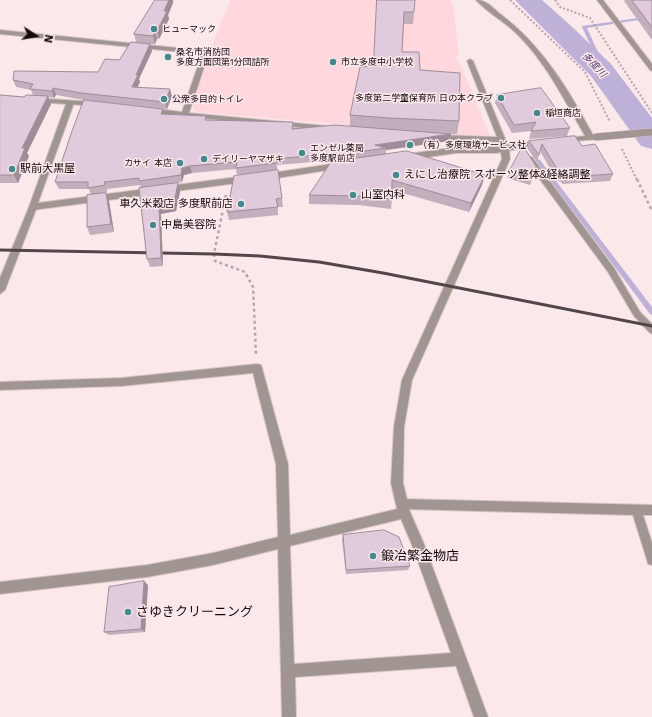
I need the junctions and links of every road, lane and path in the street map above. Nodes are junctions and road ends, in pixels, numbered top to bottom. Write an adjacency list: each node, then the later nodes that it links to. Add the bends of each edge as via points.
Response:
1 (479, 0): 18 (street, via 522,35 570,98)
2 (510, 0): 14 (path, via 585,72)
3 (555, 0): 12 (path, via 560,7 590,18)
4 (600, 0): 7 (street)
5 (0, 32): 13 (street, via 206,52)
6 (470, 61): 20 (street)
7 (652, 69)
8 (31, 100): 9 (street)
9 (70, 103): 10 (street); 25 (street)
10 (101, 105)
11 (138, 108): 13 (street)
12 (652, 113)
13 (185, 114): 15 (street)
14 (613, 128)
15 (334, 129)
16 (652, 132): 18 (street, bridge)
17 (427, 136): 20 (street)
18 (593, 137): 21 (street)
19 (619, 142): 26 (path)
20 (503, 144): 21 (street); 22 (street, via 496,150 456,150); 31 (street, via 505,161 407,380 399,427 398,483)
21 (520, 145): 28 (lane, via 611,270 637,314)
22 (403, 158)
23 (350, 165): 24 (street)
24 (229, 181): 25 (street); 29 (path, via 214,254 215,261 246,272 253,287)
25 (33, 207): 27 (street)
26 (652, 211)
27 (0, 290)
28 (652, 330)
29 (257, 368): 30 (street, via 121,382); 34 (street, via 282,464)
30 (0, 386)
31 (403, 508): 32 (lane); 34 (street); 37 (street)
32 (636, 509): 33 (lane); 35 (lane)
33 (652, 510)
34 (284, 542): 36 (street, via 147,571); 38 (street)
35 (652, 560)
36 (0, 588)
37 (460, 658): 38 (street); 40 (street)
38 (288, 671): 39 (street)
39 (289, 717)
40 (481, 717)

